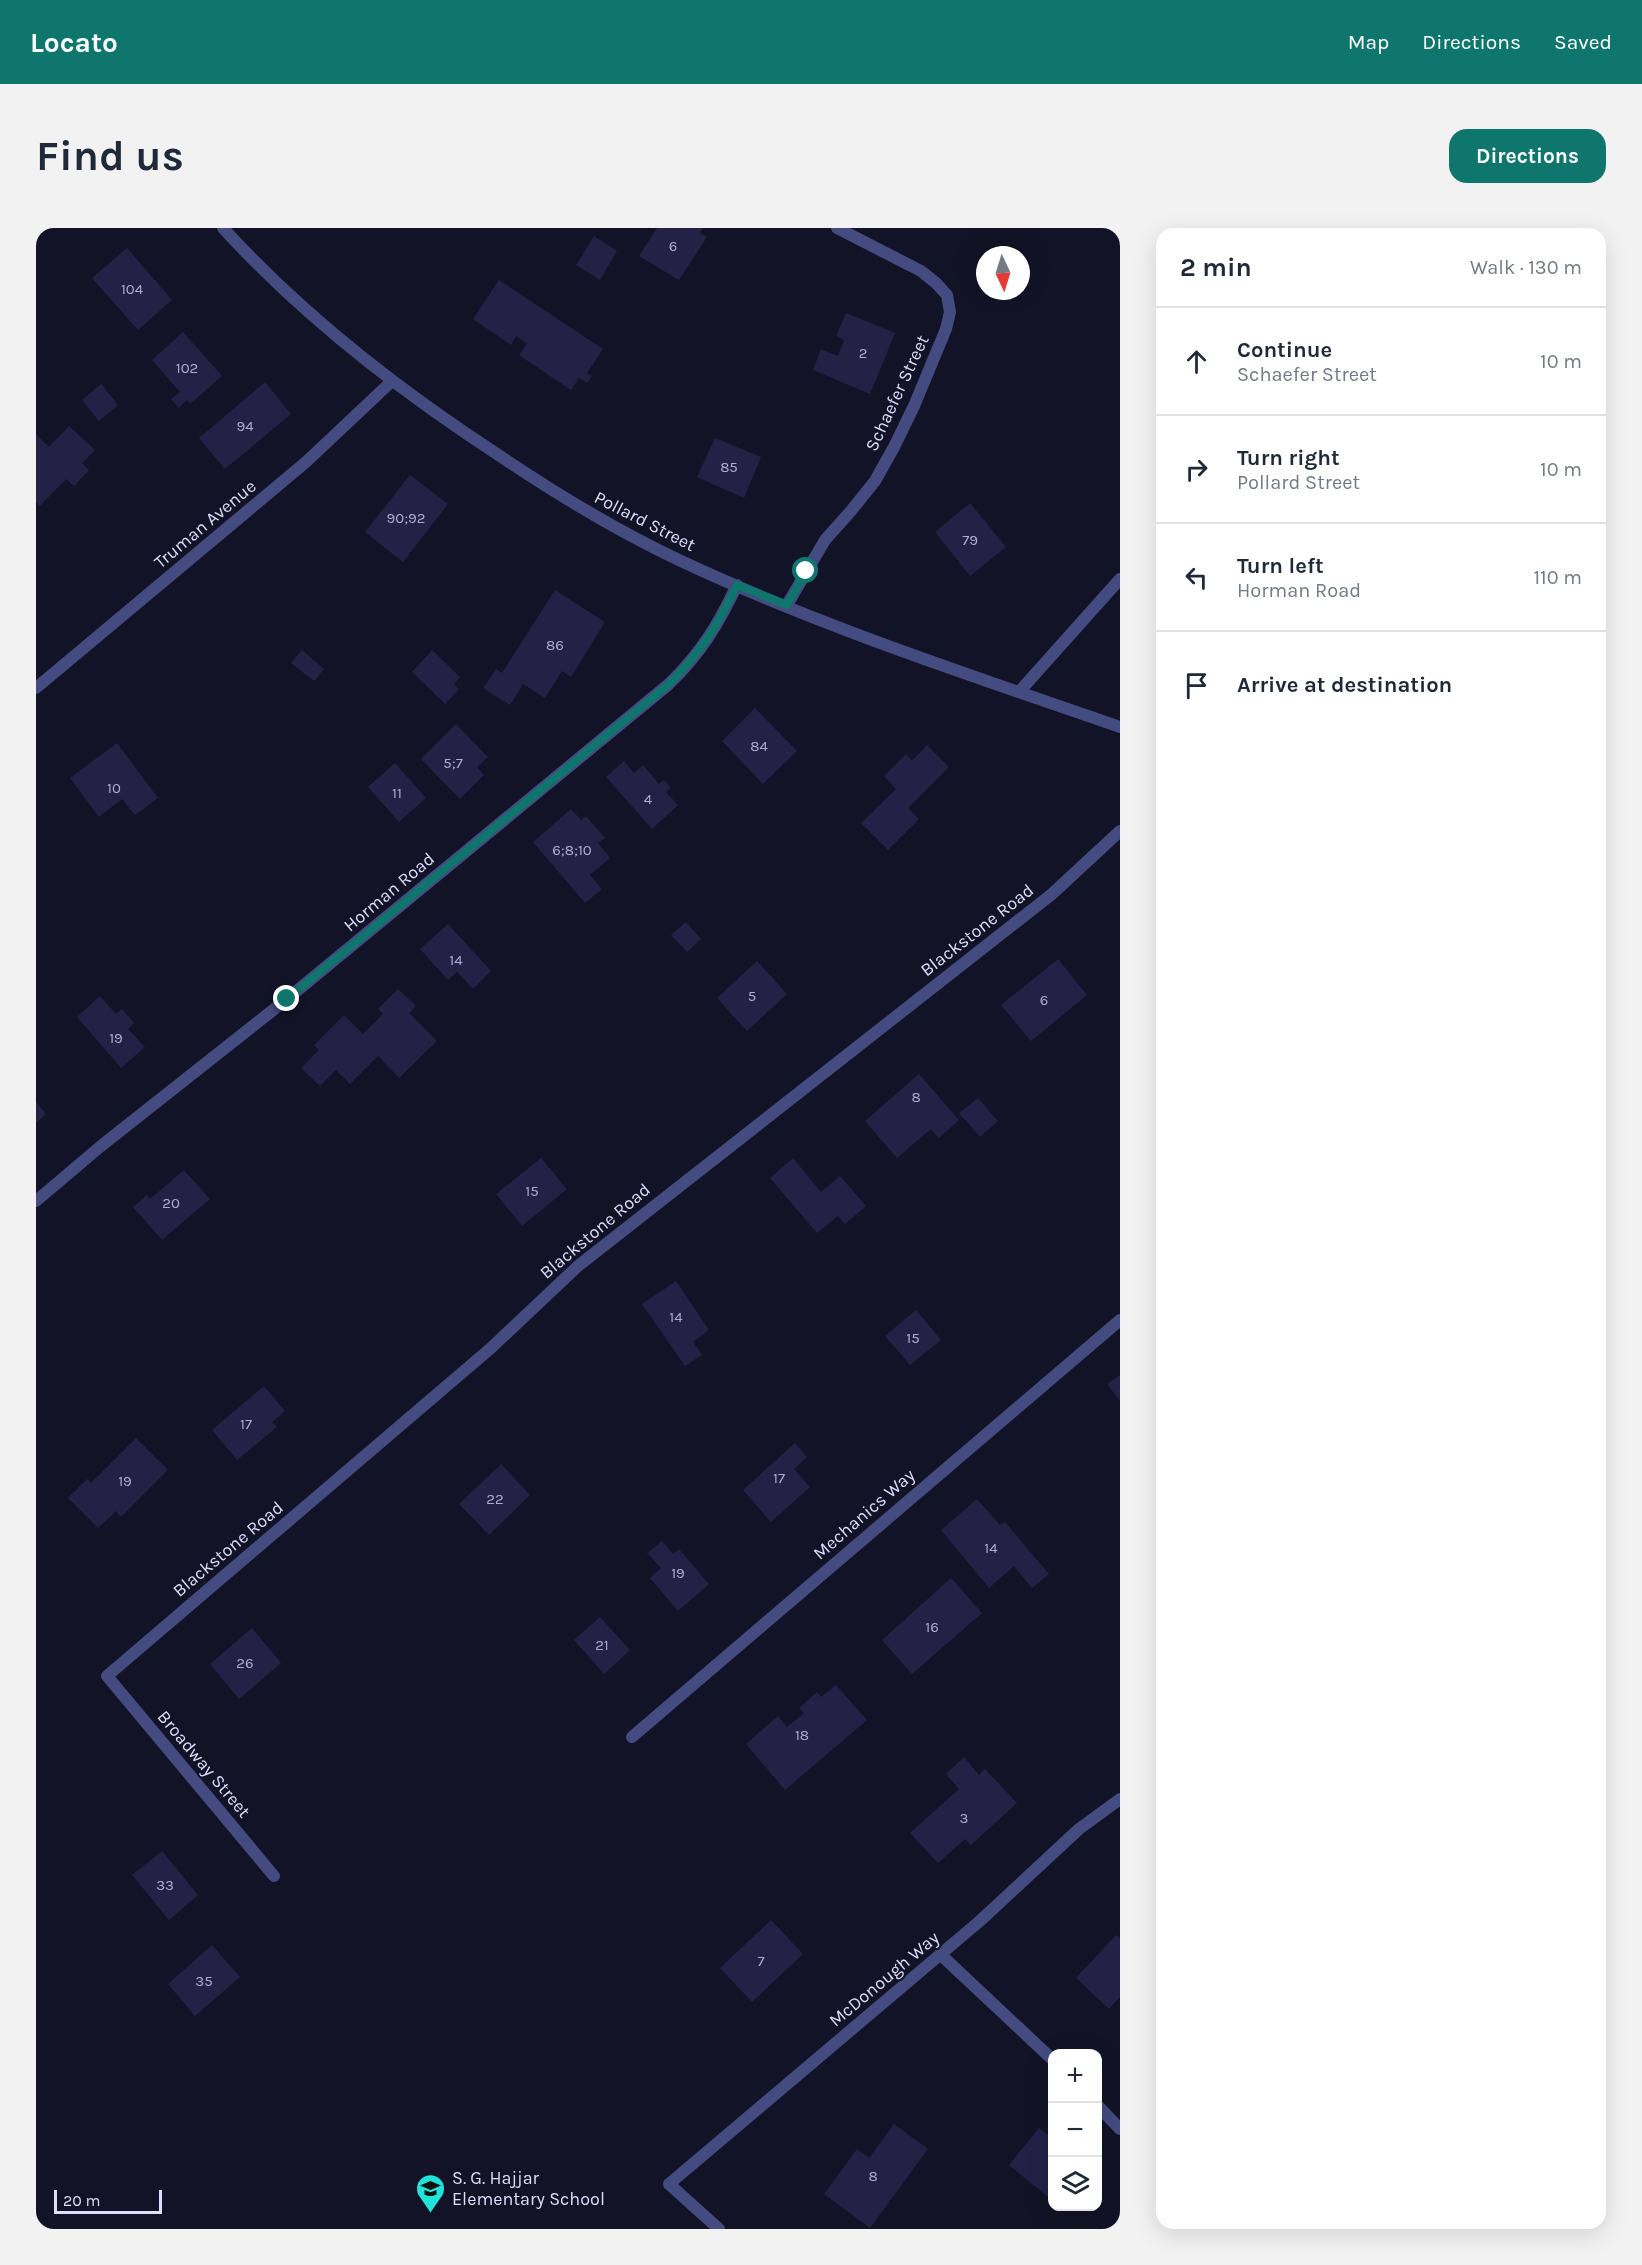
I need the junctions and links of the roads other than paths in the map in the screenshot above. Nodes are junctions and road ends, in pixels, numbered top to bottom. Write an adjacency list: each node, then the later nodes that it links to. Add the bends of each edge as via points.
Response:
1 (223, 228): 3 (street, Pollard Street, via 286,291)
2 (837, 228): 6 (street, Schaefer Street, via 921,271 947,296 950,312 894,447 875,481 825,540)
3 (392, 381): 5 (street, Pollard Street, via 578,507 681,561); 7 (street, Truman Avenue, via 306,462)
4 (1120, 579): 8 (street)
5 (737, 585): 6 (street, Pollard Street); 11 (street, Horman Road, via 708,640 669,684)
6 (787, 605): 8 (street, Pollard Street)
7 (36, 688)
8 (1018, 692): 9 (street, Pollard Street)
9 (1120, 727)
10 (1120, 831): 13 (street, Blackstone Road, via 1052,894 578,1266 491,1348)
11 (36, 1201)
12 (1120, 1320): 14 (street, Mechanics Way)
13 (107, 1676): 16 (street, Broadway Street)
14 (632, 1737)
15 (1120, 1799): 17 (street, McDonough Way, via 1079,1829)
16 (274, 1876)
17 (940, 1954): 18 (street); 21 (street, McDonough Way, via 669,2184)
18 (1048, 2055)
19 (1102, 2110): 20 (street)
20 (1120, 2128)
21 (719, 2229)

